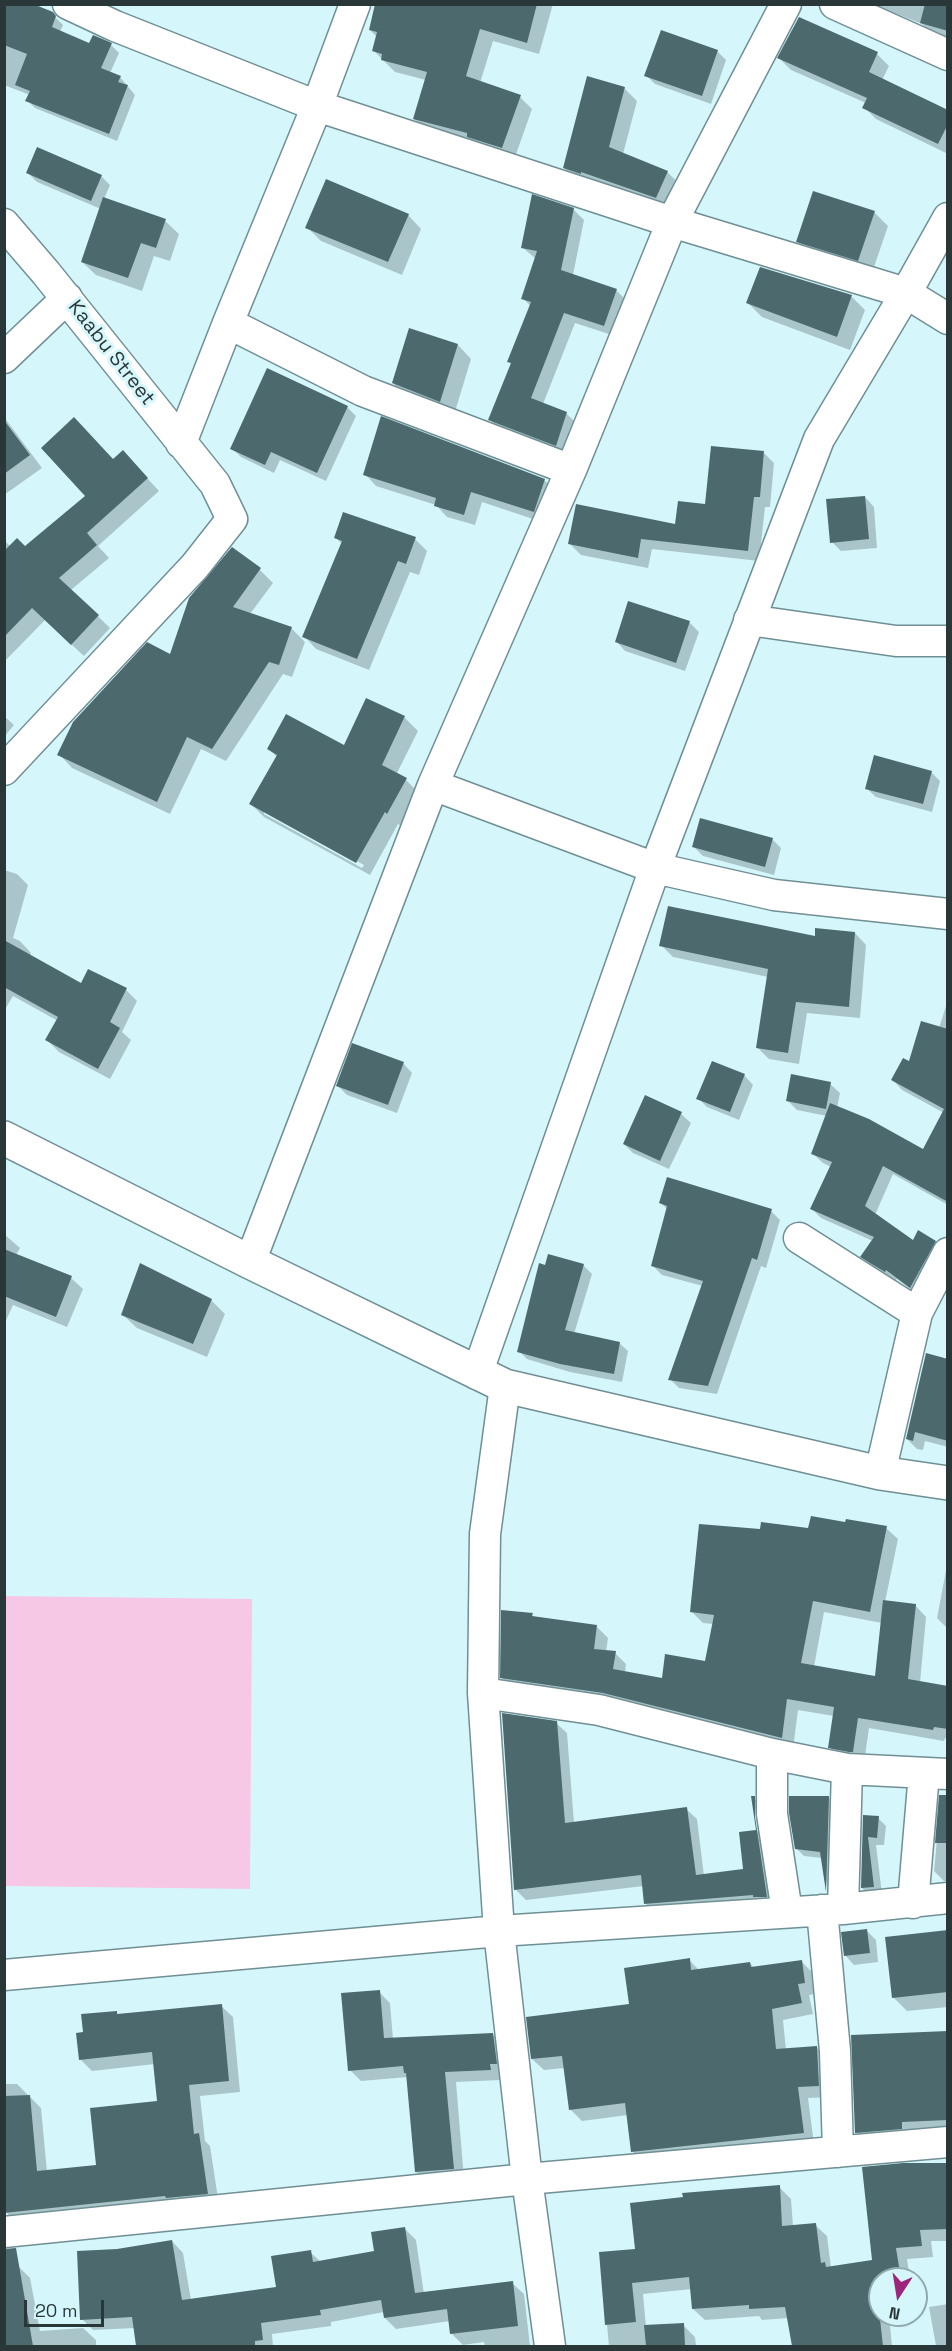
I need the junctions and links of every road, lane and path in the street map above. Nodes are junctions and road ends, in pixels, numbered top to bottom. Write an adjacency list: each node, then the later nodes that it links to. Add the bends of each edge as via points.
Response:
1 (68, 4): 6 (street)
2 (355, 4): 6 (street)
3 (786, 4): 8 (street)
4 (835, 4): 5 (street)
5 (948, 55)
6 (317, 106): 8 (street); 13 (street)
7 (948, 218): 10 (street)
8 (672, 222): 10 (street); 16 (street)
9 (4, 224): 11 (street, Kaabu Street)
10 (906, 293): 12 (street); 17 (street, via 819,439)
11 (67, 298): 14 (street); 15 (street, Kaabu Street)
12 (948, 319)
13 (228, 323): 15 (street); 16 (street, via 363,391)
14 (4, 358)
15 (182, 443): 19 (street, Kaabu Street, via 215,484 232,519 195,566)
16 (571, 470): 20 (street)
17 (749, 620): 18 (street, via 896,641); 21 (street)
18 (948, 641)
19 (4, 770)
20 (433, 785): 21 (street); 26 (street)
21 (655, 868): 22 (street, via 774,894); 28 (street)
22 (948, 914)
23 (4, 1138): 26 (street)
24 (799, 1238): 27 (street)
25 (948, 1252): 27 (street)
26 (250, 1262): 28 (street)
27 (917, 1313): 29 (street)
28 (491, 1380): 29 (street); 31 (street)
29 (880, 1473): 30 (street)
30 (948, 1483)
31 (483, 1693): 32 (street, via 599,1710); 39 (street)
32 (772, 1754): 33 (street); 38 (street, via 772,1814)
33 (847, 1769): 34 (street); 37 (street)
34 (936, 1774): 36 (street)
35 (948, 1898): 36 (street)
36 (914, 1903): 37 (street)
37 (832, 1910): 38 (street); 42 (street)
38 (787, 1912): 39 (street)
39 (499, 1931): 40 (street); 43 (street)
40 (4, 1975)
41 (948, 2142): 42 (street)
42 (838, 2152): 43 (street)
43 (527, 2179): 44 (street); 45 (street)
44 (4, 2232)
45 (550, 2346)

